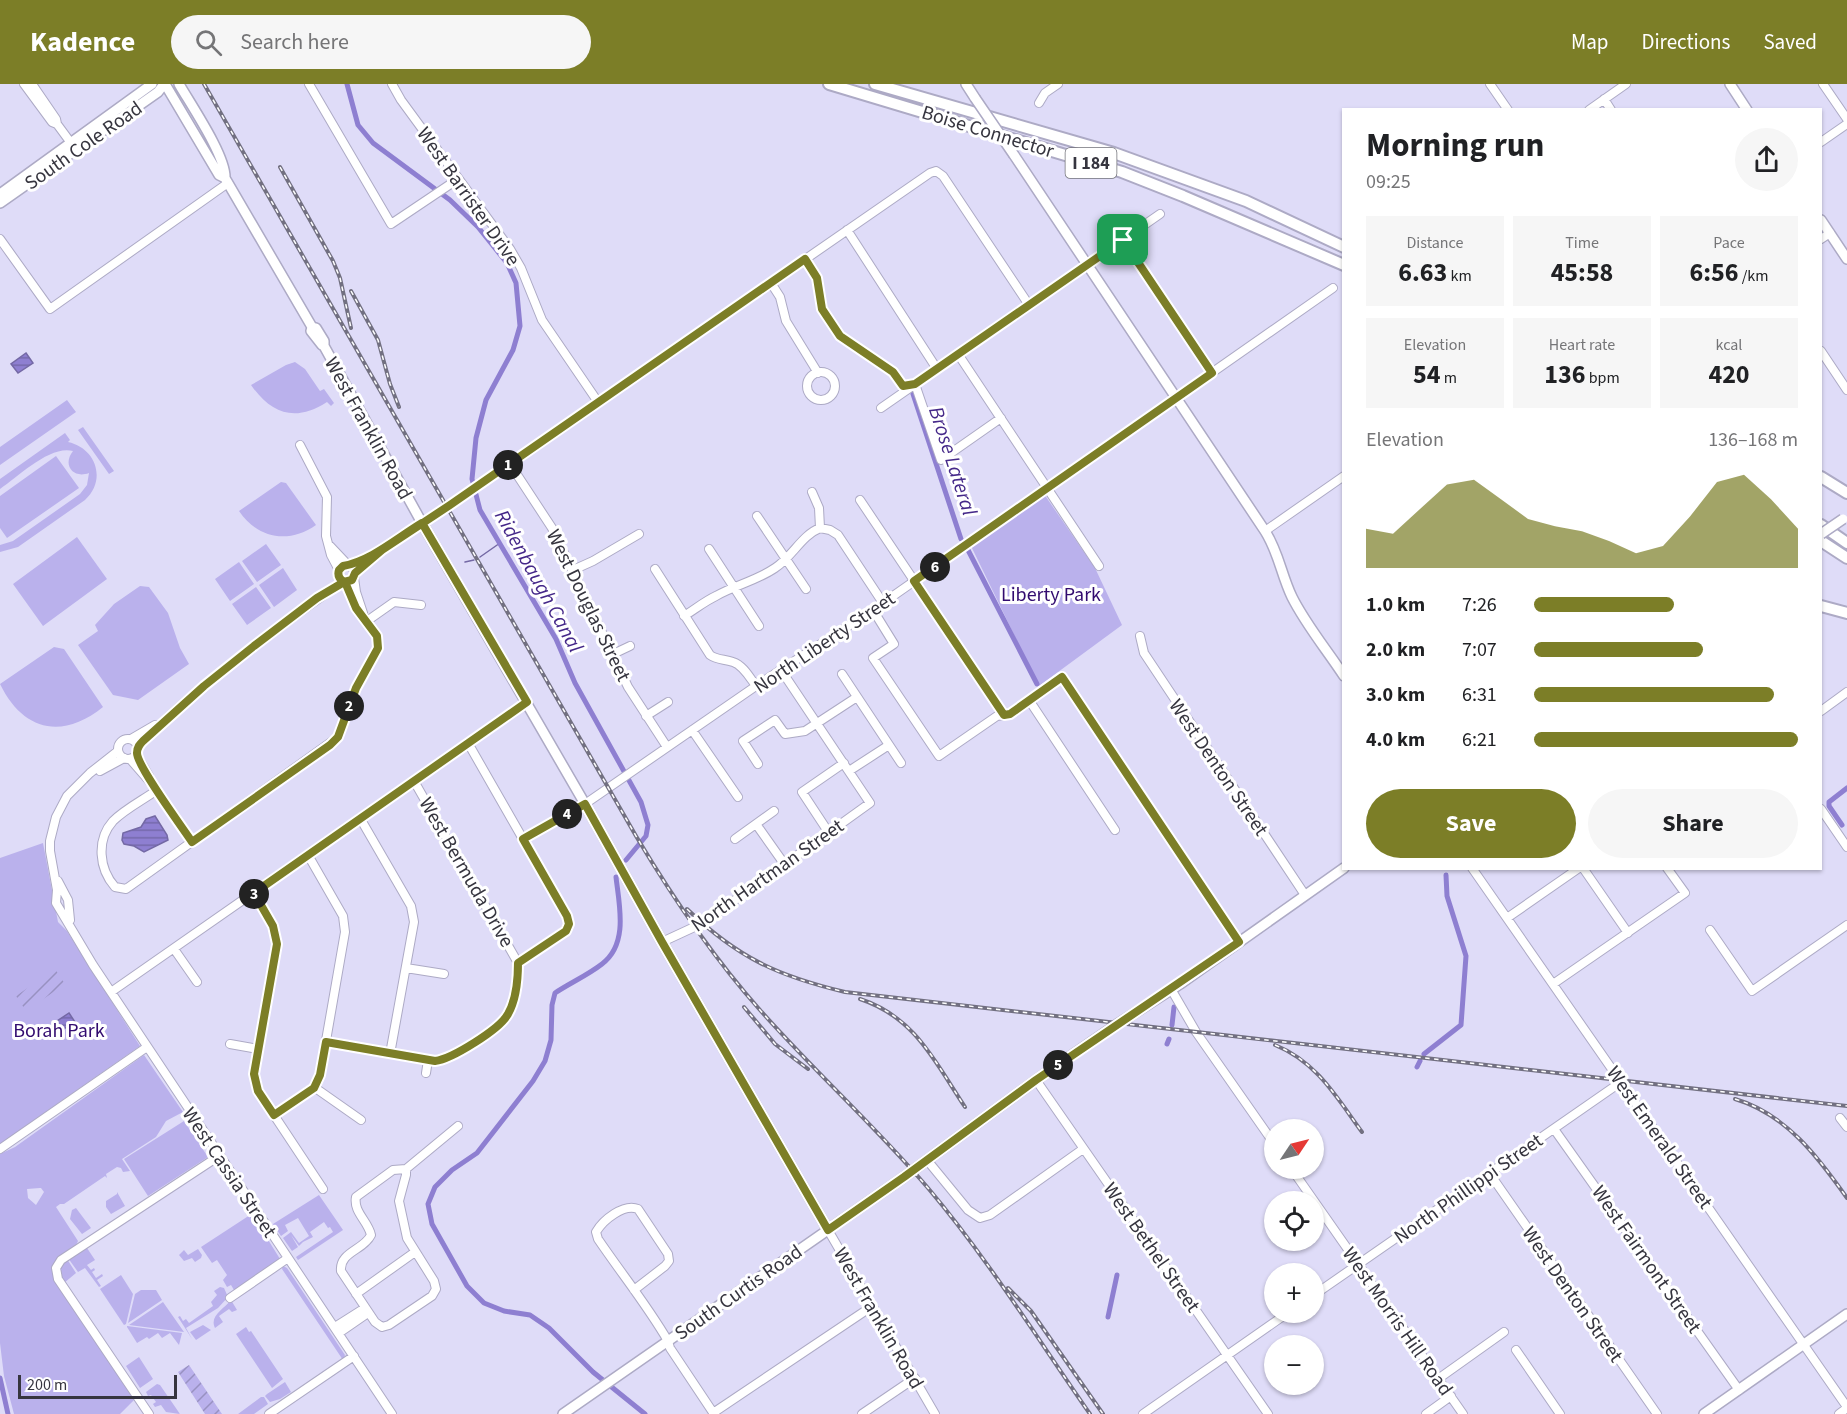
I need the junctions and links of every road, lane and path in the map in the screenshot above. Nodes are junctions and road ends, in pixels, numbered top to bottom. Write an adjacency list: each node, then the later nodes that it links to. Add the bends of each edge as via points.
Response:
1 (24, 84): 23 (street)
2 (32, 84): 23 (street)
3 (152, 84): 26 (main road, South Cole Road)
4 (165, 84): 28 (main road, West Franklin Road); 30 (main road, South Cole Road)
5 (179, 84): 28 (main road, West Franklin Road, via 221,160)
6 (309, 84): 27 (street, via 391,224)
7 (392, 84): 27 (street, West Barrister Drive)
8 (829, 84): 41 (highway, Boise Connector / I 184, via 1122,172)
9 (875, 84): 38 (highway, Boise Connector / I 184, via 1114,153 1246,201)
10 (966, 84): 42 (main road, bridge)
11 (1058, 84): 17 (street)
12 (1491, 84): 18 (street)
13 (1626, 84): 16 (street)
14 (1730, 84): 21 (main road)
15 (1823, 84): 22 (street)
16 (1604, 99): 19 (street); 20 (street)
17 (1039, 103)
18 (1507, 108)
19 (1592, 108)
20 (1610, 108)
21 (1746, 108)
22 (1847, 119)
23 (57, 124): 26 (street)
24 (1847, 124): 25 (street)
25 (1822, 141)
26 (70, 143): 29 (main road, South Cole Road)
27 (458, 179): 54 (street, West Barrister Drive, via 510,249 542,320)
28 (226, 181): 36 (street, via 50,309); 67 (main road, West Franklin Road, via 324,341)
29 (0, 194)
30 (0, 203)
31 (1160, 213): 37 (street)
32 (1822, 221): 34 (main road)
33 (847, 230): 40 (street); 45 (street, via 936,171); 48 (street)
34 (1830, 233): 35 (street); 39 (main road)
35 (1822, 238)
36 (0, 239)
37 (1123, 240): 42 (street); 50 (street)
38 (1342, 246)
39 (1847, 257)
40 (805, 259): 43 (street); 51 (street, via 817,278 822,309 840,336 893,372 903,386)
41 (1342, 264)
42 (1087, 265): 45 (street); 53 (main road)
43 (771, 283): 49 (street, via 780,297 786,321); 54 (street)
44 (1333, 288): 50 (street, North Liberty Street)
45 (1029, 305): 47 (street)
46 (1822, 352): 52 (street)
47 (958, 354): 48 (street); 56 (street)
48 (937, 369): 51 (street)
49 (818, 373)
50 (1212, 373): 53 (street, North Liberty Street)
51 (915, 384): 55 (street); 56 (street, via 941,460)
52 (1847, 390)
53 (1176, 398): 61 (street, North Liberty Street); 70 (main road)
54 (598, 402): 58 (street)
55 (881, 408)
56 (1001, 418): 61 (street)
57 (300, 445): 75 (street, via 327,497)
58 (510, 464): 67 (street); 81 (street, West Douglas Street, via 552,528)
59 (1342, 477): 70 (street)
60 (1822, 478): 63 (highway)
61 (1047, 488): 79 (street); 84 (street, North Liberty Street)
62 (812, 492): 69 (street, via 819,508)
63 (1847, 494)
64 (860, 500): 84 (street)
65 (757, 516): 78 (street)
66 (1845, 518): 71 (main road, bridge)
67 (422, 523): 83 (street); 107 (main road, West Franklin Road)
68 (1822, 526): 74 (highway)
69 (820, 528): 78 (street, via 808,535); 89 (street, via 838,535)
70 (1265, 531): 101 (main road, via 1294,600)
71 (1822, 533)
72 (639, 534): 81 (street)
73 (1822, 542): 77 (highway)
74 (1847, 543)
75 (329, 544): 82 (street); 83 (street)
76 (709, 549): 86 (street)
77 (1847, 558)
78 (786, 560): 86 (street, via 763,576); 87 (street)
79 (1099, 566)
80 (655, 569): 94 (street)
81 (573, 570): 99 (street, West Douglas Street)
82 (339, 571): 83 (street, via 343,566); 85 (street, via 339,578); 88 (street)
83 (352, 571): 85 (street, via 350,582); 95 (street)
84 (914, 581): 89 (street, North Liberty Street); 110 (street)
85 (345, 582): 88 (street); 95 (street, via 356,608)
86 (734, 588): 94 (street); 96 (street)
87 (806, 589)
88 (317, 598): 111 (street)
89 (884, 603): 92 (street, North Liberty Street)
90 (421, 605): 95 (street, via 394,602)
91 (1822, 606): 93 (highway)
92 (873, 610): 100 (street, North Liberty Street); 110 (street, via 894,644 873,658 939,756)
93 (1847, 613)
94 (684, 616): 103 (street, via 710,655 735,662)
95 (366, 619): 138 (street, via 377,636 378,648 356,688 338,737)
96 (759, 626)
97 (1140, 636): 148 (street, West Denton Street, via 1144,653)
98 (630, 646): 99 (street)
99 (611, 655): 112 (street, West Douglas Street)
100 (781, 670): 103 (street, North Liberty Street); 113 (street)
101 (1342, 673)
102 (842, 674): 105 (street)
103 (756, 686): 114 (street, North Liberty Street)
104 (1847, 692): 109 (street)
105 (857, 697): 113 (street); 117 (street)
106 (1029, 700): 110 (street); 134 (street); 154 (street, via 1062,677)
107 (527, 702): 116 (street); 129 (main road, West Franklin Road)
108 (668, 702): 112 (street)
109 (1822, 710)
110 (1004, 715)
111 (169, 716): 115 (street); 120 (street)
112 (646, 716): 118 (street, West Douglas Street)
113 (817, 724): 122 (street, via 805,731 784,734 775,720 743,741); 123 (street)
114 (692, 730): 118 (street, North Liberty Street); 128 (street)
115 (131, 739): 119 (street, via 121,741); 120 (street)
116 (468, 743): 126 (street); 136 (street)
117 (889, 745): 121 (street); 124 (street)
118 (667, 747): 129 (street, North Liberty Street)
119 (118, 751): 120 (street); 125 (street)
120 (132, 754): 125 (street); 127 (street)
121 (902, 763)
122 (758, 764)
123 (844, 764): 124 (street); 135 (street, via 802,792)
124 (849, 771): 135 (street, North Hartman Street, via 870,803)
125 (87, 777): 162 (street, West Cassia Street, via 67,796 56,817 50,851 56,903)
126 (414, 781): 132 (street); 156 (street, West Bermuda Drive)
127 (157, 790): 138 (street); 138 (street, via 113,821 102,845 103,869 116,887 126,889)
128 (738, 797)
129 (585, 804): 136 (street, North Liberty Street); 153 (main road, West Franklin Road)
130 (1822, 810): 139 (street)
131 (774, 811): 133 (street)
132 (360, 819): 140 (street); 157 (street, via 411,906)
133 (756, 824): 137 (street); 141 (street)
134 (1115, 830)
135 (829, 833): 141 (street, North Hartman Street)
136 (523, 839): 156 (street, via 569,924 566,931)
137 (735, 839)
138 (192, 842)
139 (1847, 847)
140 (308, 855): 147 (street); 163 (street, via 343,916 345,932)
141 (785, 865): 153 (street, North Hartman Street, via 703,923)
142 (1342, 869): 148 (main road, South Curtis Road)
143 (1473, 870): 149 (street, West Emerald Street)
144 (1578, 870): 149 (street)
145 (1582, 870): 152 (street)
146 (1668, 870): 152 (street, via 1685,893)
147 (254, 893): 155 (street); 166 (street, via 273,926 277,944)
148 (1305, 895): 154 (main road, South Curtis Road)
149 (1508, 918): 160 (street, West Emerald Street)
150 (1847, 925): 151 (street, via 1752,991)
151 (1710, 930)
152 (1628, 933): 160 (street)
153 (662, 942): 188 (main road, West Franklin Road)
154 (1239, 942): 161 (main road, South Curtis Road)
155 (174, 949): 159 (street); 162 (street)
156 (518, 963): 168 (street, via 512,1004 502,1022 452,1057)
157 (405, 968): 158 (street); 167 (street)
158 (444, 974)
159 (197, 982)
160 (1553, 984): 171 (street, West Emerald Street)
161 (1171, 989): 170 (main road, South Curtis Road); 178 (street)
162 (111, 992): 165 (street, West Cassia Street)
163 (326, 1042): 167 (street); 172 (street)
164 (230, 1044): 166 (street)
165 (147, 1047): 180 (street); 182 (street, West Cassia Street)
166 (258, 1049): 173 (street, via 255,1083)
167 (390, 1054): 168 (street)
168 (428, 1060): 169 (street)
169 (426, 1073)
170 (1036, 1080): 181 (street, West Bethel Street); 183 (main road, South Curtis Road)
171 (1621, 1082): 179 (street, North Phillippi Street); 203 (street, West Emerald Street)
172 (314, 1088): 173 (street); 175 (street)
173 (274, 1115): 187 (street)
174 (1840, 1118): 177 (street)
175 (362, 1120)
176 (458, 1126): 184 (street)
177 (1847, 1127)
178 (1264, 1129)
179 (1554, 1129): 185 (street, North Phillippi Street); 209 (street, West Fairmont Street)
180 (0, 1149)
181 (1083, 1149): 183 (street, via 990,1215 980,1218 968,1210); 205 (street, West Bethel Street)
182 (219, 1156): 190 (street, West Cassia Street); 213 (street, via 61,1260 56,1268 58,1279)
183 (927, 1160): 188 (main road, South Curtis Road)
184 (406, 1169): 189 (street, via 399,1201 407,1238); 194 (street, via 393,1170 356,1197 355,1206 370,1235 344,1258 340,1268)
185 (1490, 1174): 191 (street, North Phillippi Street); 224 (street, West Denton Street)
186 (1300, 1179): 191 (street, West Morris Hill Road)
187 (323, 1189)
188 (828, 1230): 196 (street, West Franklin Road); 202 (main road, South Curtis Road)
189 (415, 1252): 194 (street); 197 (street, via 434,1281 436,1289 432,1296 389,1325 378,1325)
190 (288, 1258): 195 (street); 200 (street, West Cassia Street)
191 (1358, 1264): 192 (street, North Phillippi Street); 208 (street, West Morris Hill Road)
192 (1324, 1288)
193 (634, 1290): 193 (street, via 669,1261 638,1209 632,1207 596,1232); 202 (street)
194 (356, 1294): 197 (street)
195 (230, 1298)
196 (871, 1307): 207 (street, West Franklin Road); 212 (street)
197 (367, 1311): 200 (street)
198 (1847, 1314): 203 (main road)
199 (1272, 1323): 205 (street)
200 (337, 1330): 206 (street, West Cassia Street)
201 (1504, 1332): 208 (street)
202 (668, 1341): 212 (street); 216 (main road, South Curtis Road)
203 (1804, 1345): 209 (main road); 211 (street, West Emerald Street)
204 (1516, 1350): 223 (street)
205 (1227, 1355): 219 (street); 220 (street, West Bethel Street)
206 (354, 1356): 214 (street); 215 (street, West Cassia Street)
207 (915, 1378): 217 (street); 218 (street, West Franklin Road)
208 (1438, 1378): 210 (street, West Morris Hill Road)
209 (1739, 1390): 225 (main road)
210 (1451, 1396): 221 (street); 222 (street, West Morris Hill Road)
211 (1847, 1407): 226 (street)
212 (714, 1413)
213 (149, 1414)
214 (269, 1414)
215 (392, 1414)
216 (564, 1414)
217 (862, 1414)
218 (935, 1414)
219 (1143, 1414)
220 (1268, 1414)
221 (1426, 1414)
222 (1463, 1414)
223 (1560, 1414)
224 (1657, 1414)
225 (1704, 1414)
226 (1839, 1414)

